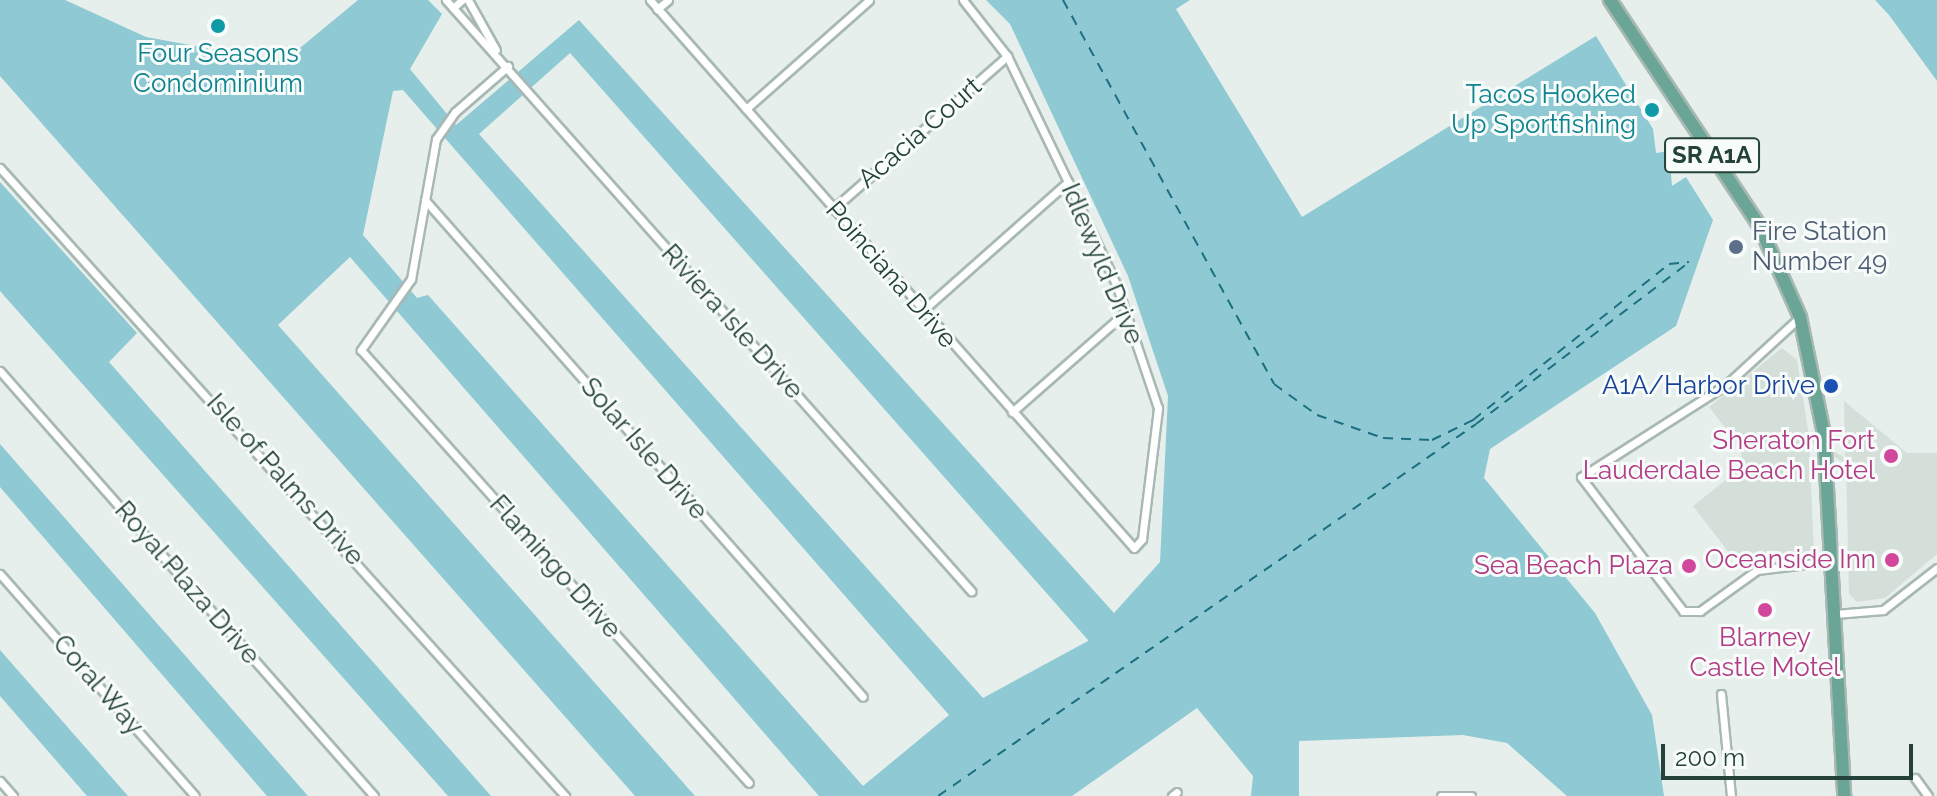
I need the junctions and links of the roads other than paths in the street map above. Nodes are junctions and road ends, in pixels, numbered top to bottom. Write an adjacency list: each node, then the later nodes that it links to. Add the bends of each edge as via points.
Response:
1 (446, 0): 9 (street, Riviera Isle Drive)
2 (462, 0): 9 (street)
3 (468, 0): 11 (street, Riviera Isle Drive)
4 (650, 0): 10 (street, Poinciana Drive)
5 (668, 0): 10 (street)
6 (869, 0): 14 (street)
7 (963, 0): 12 (street, Idlewyld Drive)
8 (1610, 0): 21 (main road, SR A1A, via 1760,227)
9 (453, 8): 11 (street, Riviera Isle Drive)
10 (657, 9): 14 (street, Poinciana Drive)
11 (496, 52): 13 (street, Riviera Isle Drive)
12 (1007, 56): 16 (street, Idlewyld Drive); 18 (street, Acacia Court)
13 (510, 70): 17 (street, via 455,112 436,139); 28 (street, Riviera Isle Drive)
14 (746, 109): 18 (street, Poinciana Drive)
15 (0, 168): 38 (street, Isle of Palms Drive)
16 (1068, 182): 19 (street); 20 (street, Idlewyld Drive)
17 (425, 200): 31 (street, Solar Isle Drive); 34 (street, Flamingo Drive, via 411,279 392,314 361,350)
18 (833, 209): 19 (street, Poinciana Drive)
19 (922, 311): 23 (street, Poinciana Drive)
20 (1126, 312): 23 (street); 24 (street, Idlewyld Drive, via 1158,408 1149,498)
21 (1800, 317): 25 (main road, SR A1A, via 1820,398); 25 (street, via 1727,384 1581,477 1683,611 1700,611 1757,570)
22 (0, 371): 37 (street, Royal Plaza Drive)
23 (1012, 412): 24 (street, Poinciana Drive)
24 (1134, 548)
25 (1831, 561): 29 (main road, SR A1A)
26 (1937, 568): 29 (street, via 1883,610)
27 (0, 574): 36 (street, Coral Way)
28 (971, 591)
29 (1835, 614): 42 (main road, SR A1A)
30 (1721, 694): 41 (street)
31 (863, 697)
32 (1915, 778): 43 (street)
33 (0, 781): 35 (street)
34 (749, 783)
35 (13, 796)
36 (195, 796)
37 (374, 796)
38 (565, 796)
39 (1441, 796): 40 (street)
40 (1471, 796)
41 (1731, 796)
42 (1844, 796)
43 (1928, 796)

